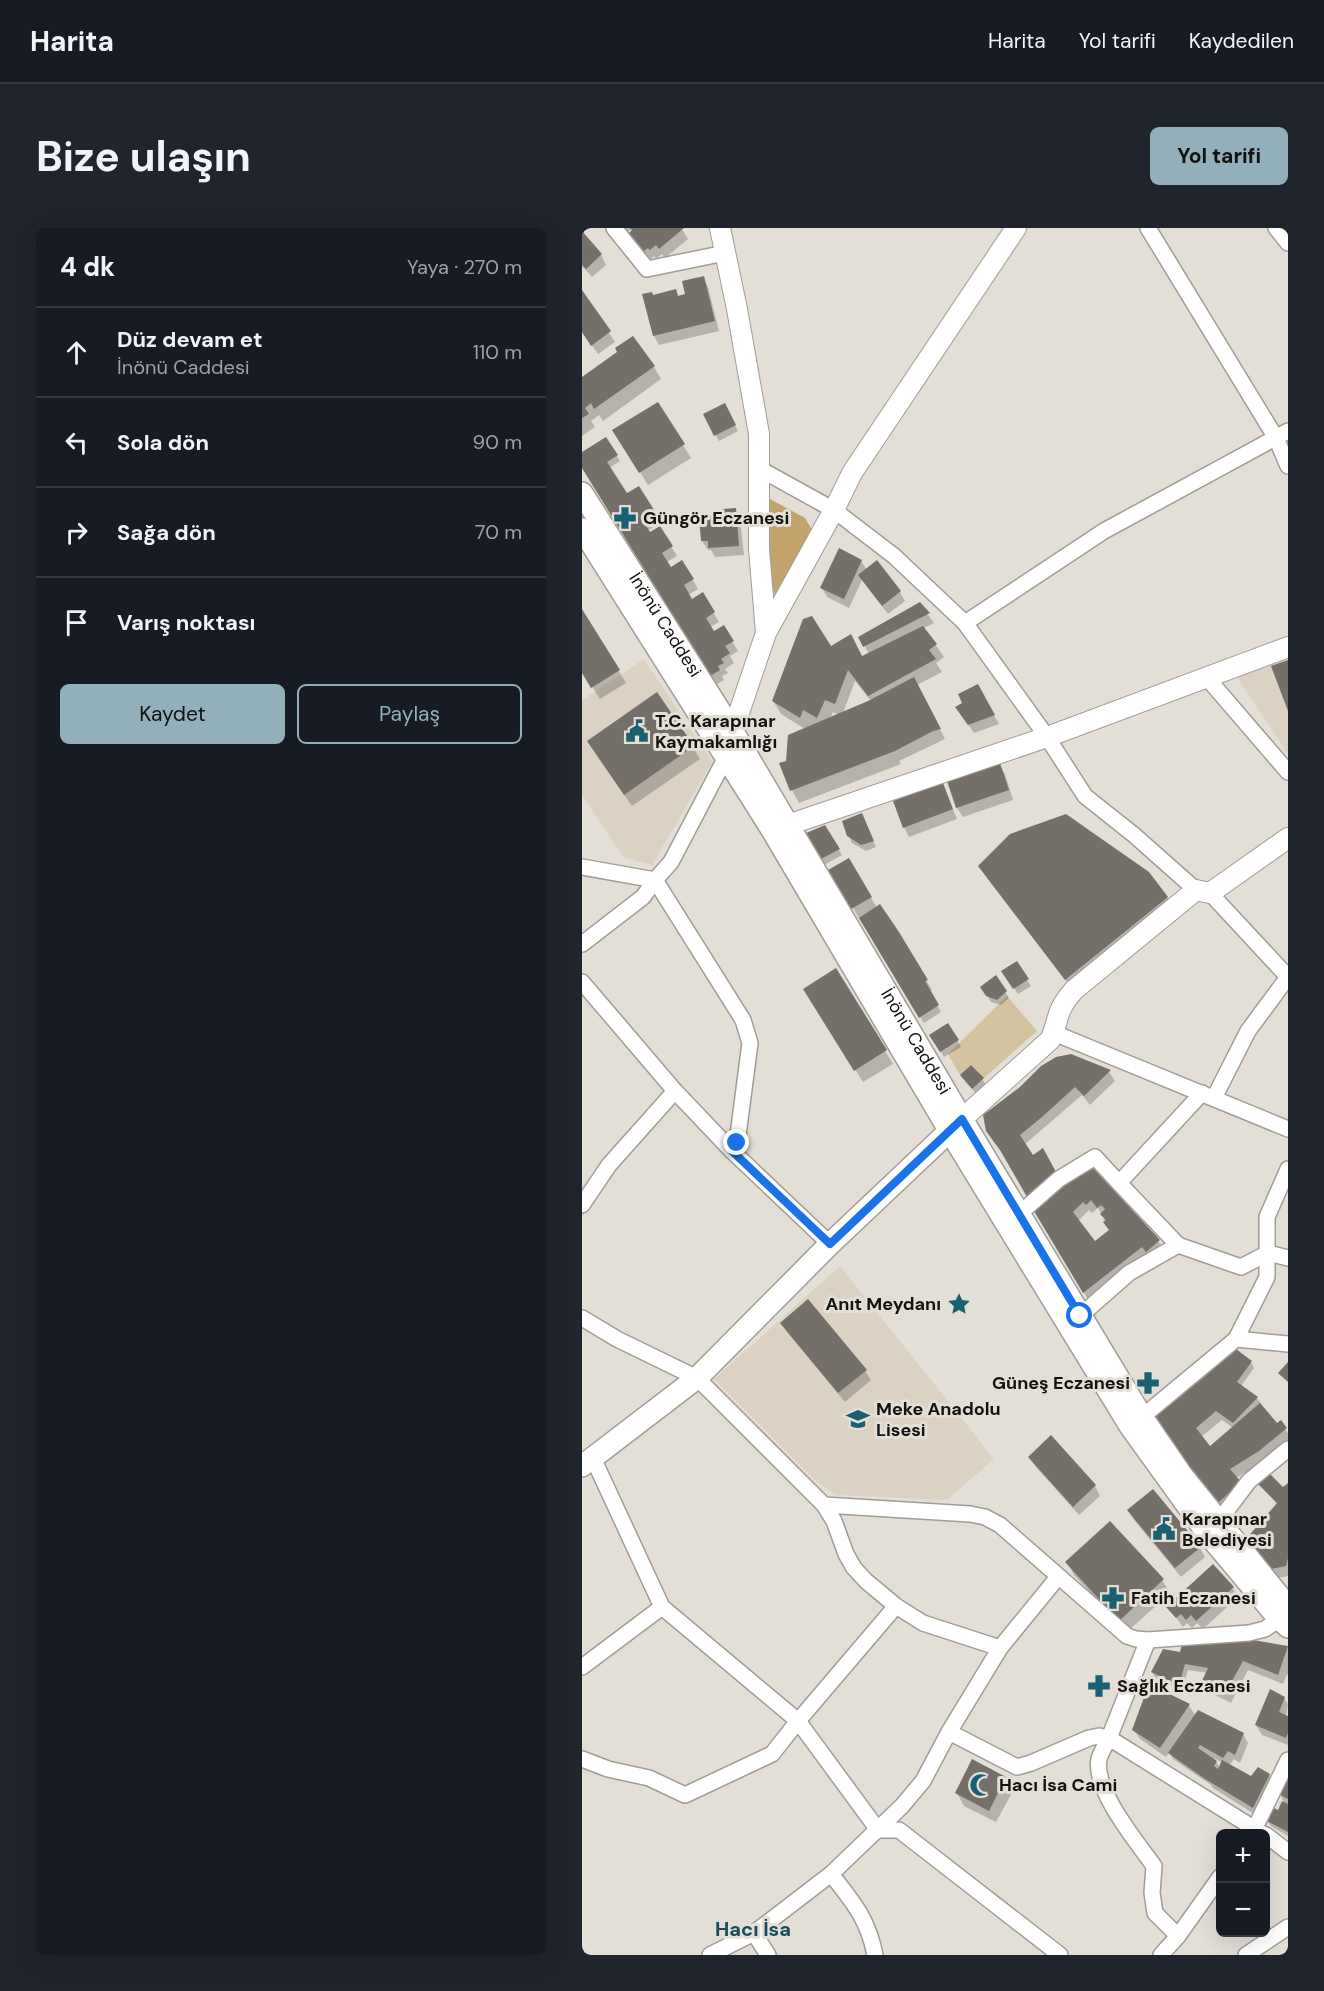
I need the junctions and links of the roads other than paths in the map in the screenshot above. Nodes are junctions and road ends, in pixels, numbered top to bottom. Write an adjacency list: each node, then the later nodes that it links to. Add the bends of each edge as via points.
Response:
1 (614, 228): 7 (street, via 647,269)
2 (720, 228): 7 (street)
3 (1016, 228): 12 (street, via 852,473)
4 (1148, 228): 8 (street)
5 (1276, 228): 6 (street)
6 (1288, 243)
7 (725, 253): 10 (street, via 759,434)
8 (1282, 434): 9 (street); 14 (street, via 1104,531)
9 (1288, 466)
10 (758, 468): 12 (street); 15 (street)
11 (582, 493): 18 (main road, İnönü Caddesi)
12 (834, 510): 14 (street, via 894,556); 15 (street)
13 (582, 529): 20 (main road, İnönü Caddesi)
14 (965, 623): 19 (street)
15 (766, 633): 18 (street)
16 (1288, 648): 17 (street)
17 (1208, 679): 19 (street); 21 (street)
18 (732, 730): 20 (street); 22 (main road, İnönü Caddesi)
19 (1047, 737): 22 (street); 26 (street, via 1085,796)
20 (726, 757): 22 (main road, İnönü Caddesi); 25 (street, via 671,862)
21 (1288, 772)
22 (780, 827): 33 (main road, İnönü Caddesi)
23 (1288, 838): 26 (street)
24 (582, 867): 25 (street)
25 (655, 880): 27 (street, via 643,897); 35 (street, via 743,1020 750,1043 737,1143)
26 (1203, 892): 28 (street); 30 (street, via 1074,990 1060,1011)
27 (582, 944)
28 (1288, 977): 32 (street)
29 (582, 982): 31 (street)
30 (1054, 1033): 32 (street); 33 (street)
31 (675, 1090): 35 (street); 38 (street, via 609,1165)
32 (1208, 1095): 34 (street); 37 (street)
33 (956, 1124): 39 (main road, İnönü Caddesi); 40 (main road); 57 (main road, İnönü Caddesi, via 1130,1426 1207,1533)
34 (1288, 1129)
35 (732, 1151): 40 (street)
36 (1288, 1169): 42 (street, via 1267,1217)
37 (1119, 1183): 39 (street, via 1095,1157 1059,1179); 41 (street)
38 (582, 1205)
39 (1019, 1214): 44 (main road, İnönü Caddesi)
40 (830, 1244): 48 (main road)
41 (1178, 1245): 42 (street, via 1241,1267); 44 (street, via 1129,1273)
42 (1268, 1253): 43 (street); 46 (street, via 1268,1277)
43 (1288, 1258)
44 (1080, 1316): 49 (main road, İnönü Caddesi)
45 (582, 1318): 48 (street)
46 (1236, 1339): 47 (street); 49 (street)
47 (1288, 1344)
48 (698, 1378): 51 (main road); 52 (street)
49 (1142, 1417): 53 (main road, İnönü Caddesi)
50 (1288, 1449): 53 (street, via 1249,1481)
51 (588, 1462): 56 (street)
52 (824, 1505): 54 (street, via 985,1517 1000,1525); 55 (street, via 854,1568)
53 (1218, 1522): 57 (main road, İnönü Caddesi)
54 (1058, 1577): 58 (street, via 1119,1631); 59 (street)
55 (896, 1606): 59 (street, via 923,1623); 61 (street)
56 (662, 1607): 60 (street); 61 (street)
57 (1286, 1612): 58 (street, via 1265,1629 1249,1634)
58 (1148, 1640): 63 (street)
59 (1000, 1648): 62 (street)
60 (582, 1667)
61 (798, 1721): 64 (street, via 772,1754 685,1795 649,1778); 68 (street)
62 (949, 1732): 63 (street, via 1017,1767 1089,1738); 68 (street, via 923,1781)
63 (1110, 1737): 66 (street); 75 (street, via 1099,1760 1101,1778 1113,1810 1154,1866 1155,1913)
64 (582, 1760)
65 (1288, 1760): 67 (street)
66 (1253, 1829)
67 (1261, 1829)
68 (878, 1830): 71 (street); 76 (street, via 898,1830)
69 (1270, 1840): 70 (street)
70 (1288, 1852)
71 (831, 1874): 74 (street); 79 (street, via 858,1908 871,1934)
72 (1217, 1883): 75 (street)
73 (1288, 1927): 81 (street)
74 (754, 1933): 77 (street); 78 (street)
75 (1178, 1936): 80 (street)
76 (1052, 1953)
77 (710, 1955)
78 (768, 1955)
79 (875, 1955)
80 (1161, 1955)
81 (1246, 1955)

